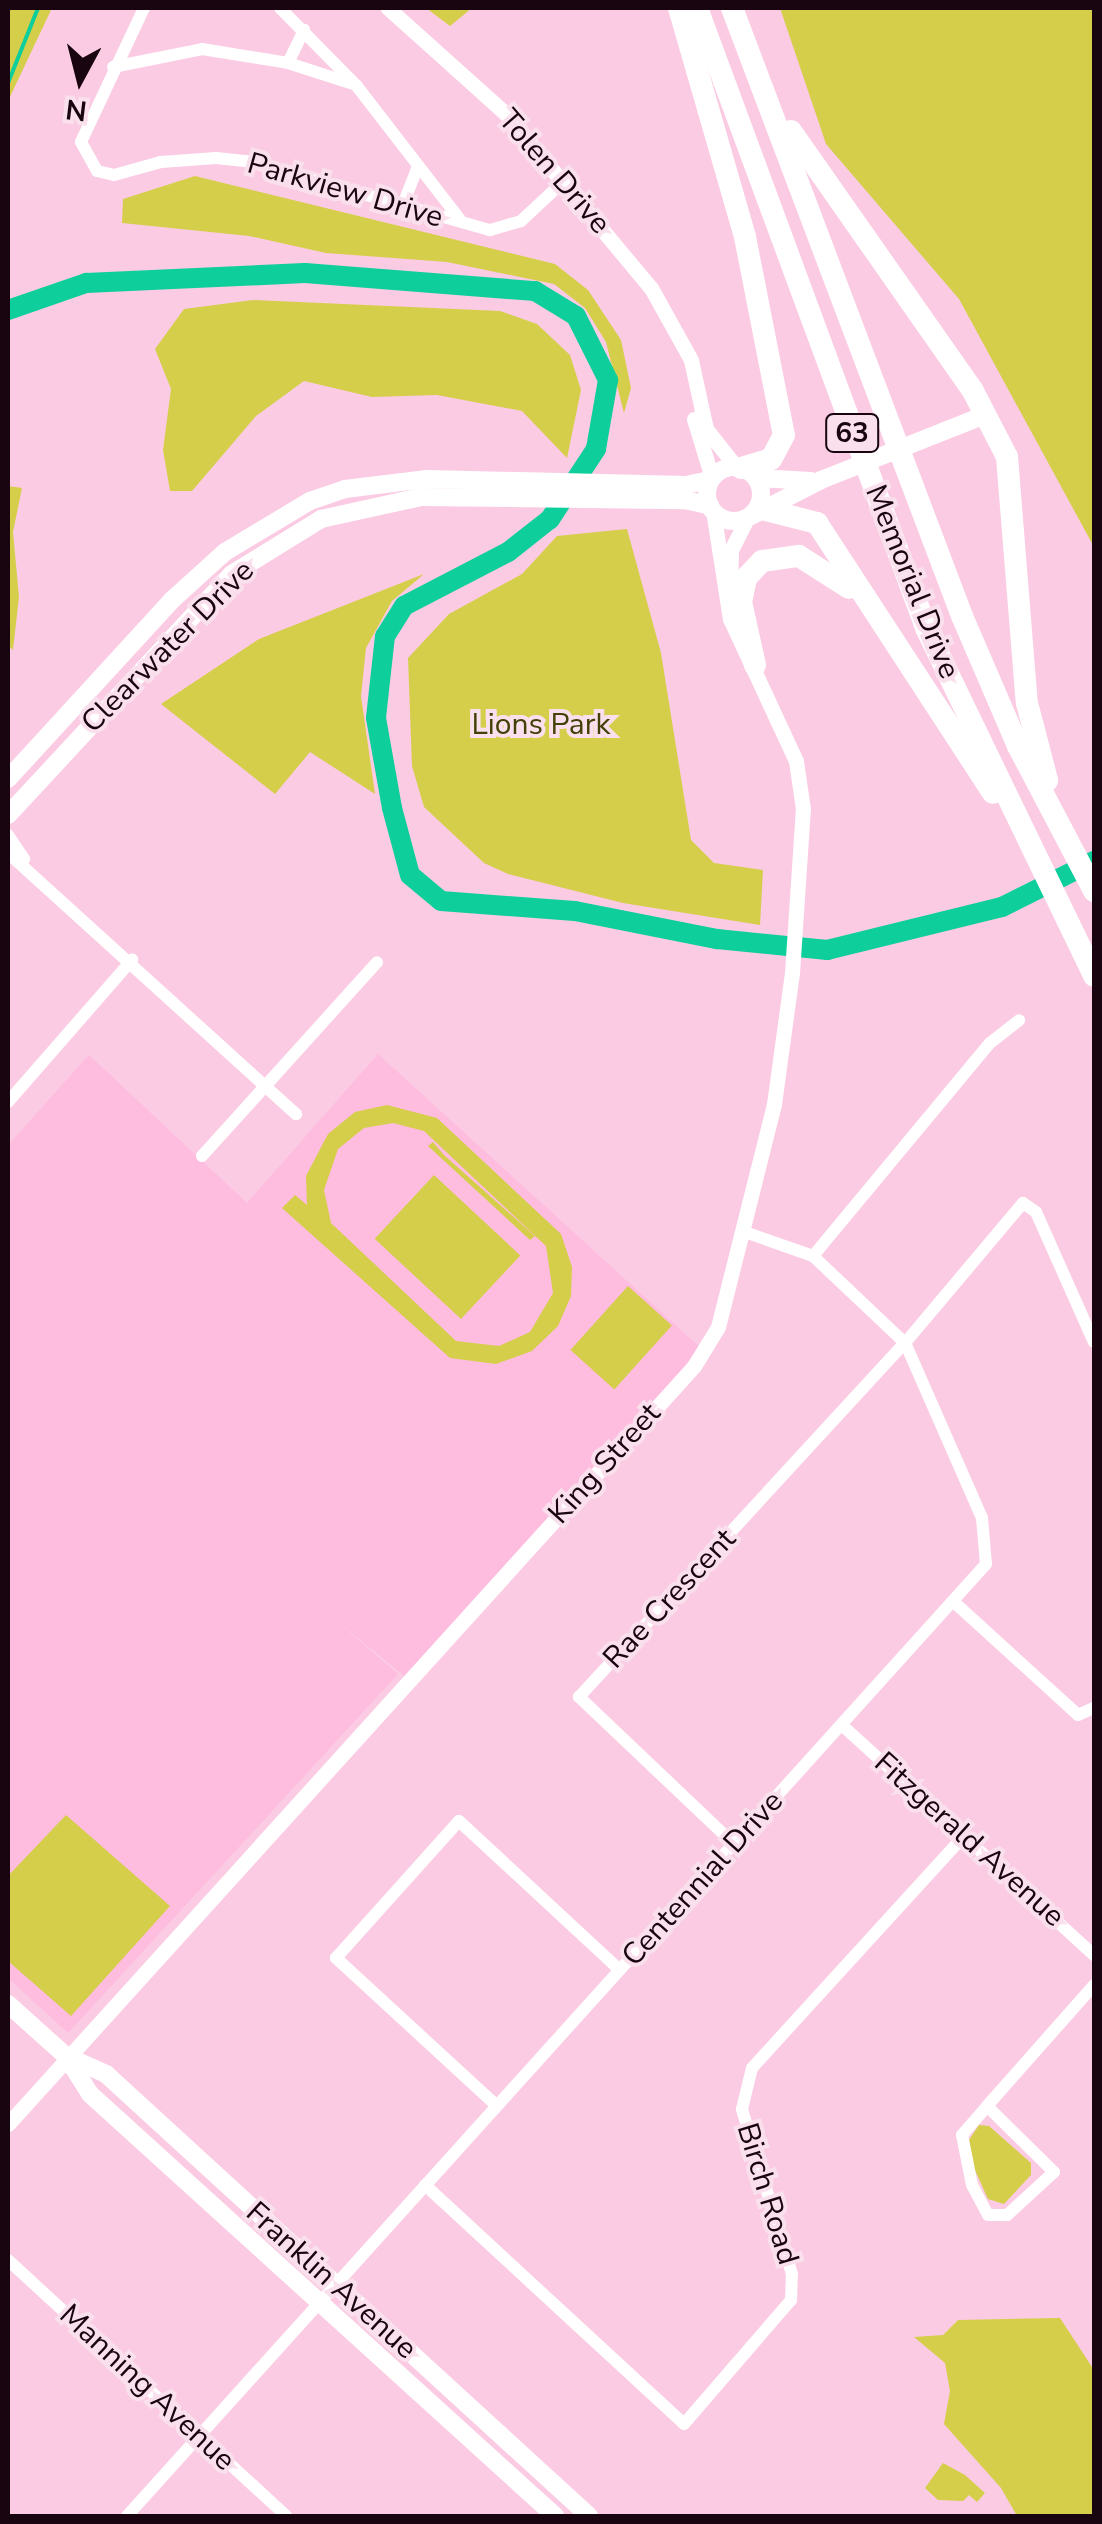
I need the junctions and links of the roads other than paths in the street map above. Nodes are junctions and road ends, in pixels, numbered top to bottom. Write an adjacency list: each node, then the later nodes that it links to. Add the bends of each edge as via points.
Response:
1 (144, 8): 9 (street)
2 (280, 8): 7 (street)
3 (388, 8): 13 (street, Tolen Drive, via 505,113)
4 (679, 8): 18 (highway, via 745,237 784,434 770,458)
5 (696, 8): 32 (highway, Memorial Drive / 63, via 927,630)
6 (732, 8): 11 (highway, Memorial Drive / 63)
7 (304, 30): 8 (street); 10 (street)
8 (288, 63): 9 (street, via 202,49); 10 (street)
9 (113, 67): 14 (street, Parkview Drive, via 82,142 97,172 216,158)
10 (356, 85): 12 (street)
11 (762, 86): 17 (highway, via 850,223 973,391); 30 (highway, Memorial Drive / 63, via 962,616)
12 (417, 169): 14 (street); 15 (street)
13 (565, 180): 15 (street, Parkview Drive, via 511,226); 16 (street, Tolen Drive, via 651,288)
14 (402, 207): 15 (street, Parkview Drive)
15 (463, 224)
16 (691, 360): 18 (street, Tolen Drive, via 706,429); 19 (street, Tolen Drive, via 694,420)
17 (983, 416): 20 (main road); 30 (highway, via 1007,457 1027,703)
18 (745, 471): 19 (main road); 20 (main road, via 780,484); 24 (main road, via 761,499)
19 (711, 479): 22 (main road, Clearwater Drive); 23 (main road)
20 (821, 480): 24 (main road)
21 (458, 488): 22 (main road, Clearwater Drive); 28 (main road, Clearwater Drive, via 345,489 265,525 172,600); 29 (main road, Clearwater Drive, via 356,509 277,542 186,620)
22 (686, 493): 23 (main road, Clearwater Drive)
23 (711, 509): 24 (main road, via 730,521); 26 (street, King Street, via 721,589)
24 (755, 515): 25 (highway, via 817,523); 26 (street, King Street, via 734,540 729,570)
25 (860, 597): 27 (highway, via 817,562 786,554 762,561 746,578 741,602); 32 (highway)
26 (741, 637): 27 (street, King Street)
27 (755, 665): 44 (street, King Street, via 802,788 792,973 772,1118)
28 (8, 779)
29 (8, 815)
30 (1062, 828): 35 (highway, Memorial Drive / 63)
31 (8, 835): 34 (street)
32 (1031, 848): 38 (highway, Memorial Drive / 63)
33 (8, 853): 34 (street)
34 (28, 866): 36 (street)
35 (1094, 892)
36 (132, 960): 40 (street); 41 (street)
37 (377, 962): 40 (street)
38 (1094, 976)
39 (1020, 1020): 45 (street, via 990,1042)
40 (264, 1086): 42 (street); 43 (street)
41 (8, 1102)
42 (296, 1114)
43 (202, 1156)
44 (745, 1232): 45 (street, Centennial Drive); 57 (street, King Street, via 718,1327 694,1366)
45 (813, 1256): 47 (street, Centennial Drive)
46 (1094, 1342): 47 (street, via 1036,1212 1023,1203)
47 (905, 1343): 48 (street, Centennial Drive, via 982,1518 986,1564); 52 (street, Rae Crescent, via 579,1697)
48 (955, 1602): 49 (street, via 1078,1715); 50 (street, Centennial Drive)
49 (1094, 1708)
50 (843, 1726): 51 (street, Fitzgerald Avenue); 52 (street, Centennial Drive)
51 (964, 1836): 53 (street, Fitzgerald Avenue); 61 (street, Birch Road, via 752,2068 742,2109 792,2274 791,2300 684,2424)
52 (734, 1844): 54 (street, Centennial Drive)
53 (1094, 1955)
54 (620, 1970): 58 (street, Centennial Drive); 58 (street, via 460,1821 447,1834 336,1958)
55 (1094, 1985): 59 (street)
56 (8, 2004): 57 (main road, Franklin Avenue)
57 (66, 2056): 60 (street, King Street); 63 (main road, Franklin Avenue, via 106,2074); 64 (main road, Franklin Avenue, via 90,2094)
58 (497, 2106): 61 (street, Centennial Drive)
59 (987, 2106): 59 (street, via 962,2135 972,2185 988,2215 1007,2215 1054,2172)
60 (8, 2124)
61 (425, 2185): 63 (street, Centennial Drive)
62 (8, 2260): 65 (street, Manning Avenue)
63 (336, 2285): 64 (street, Centennial Drive); 69 (main road, Franklin Avenue)
64 (320, 2302): 65 (street, Centennial Drive); 68 (main road, Franklin Avenue)
65 (199, 2437): 66 (street, Centennial Drive); 67 (street, Manning Avenue)
66 (127, 2516)
67 (286, 2516)
68 (555, 2516)
69 (589, 2516)

